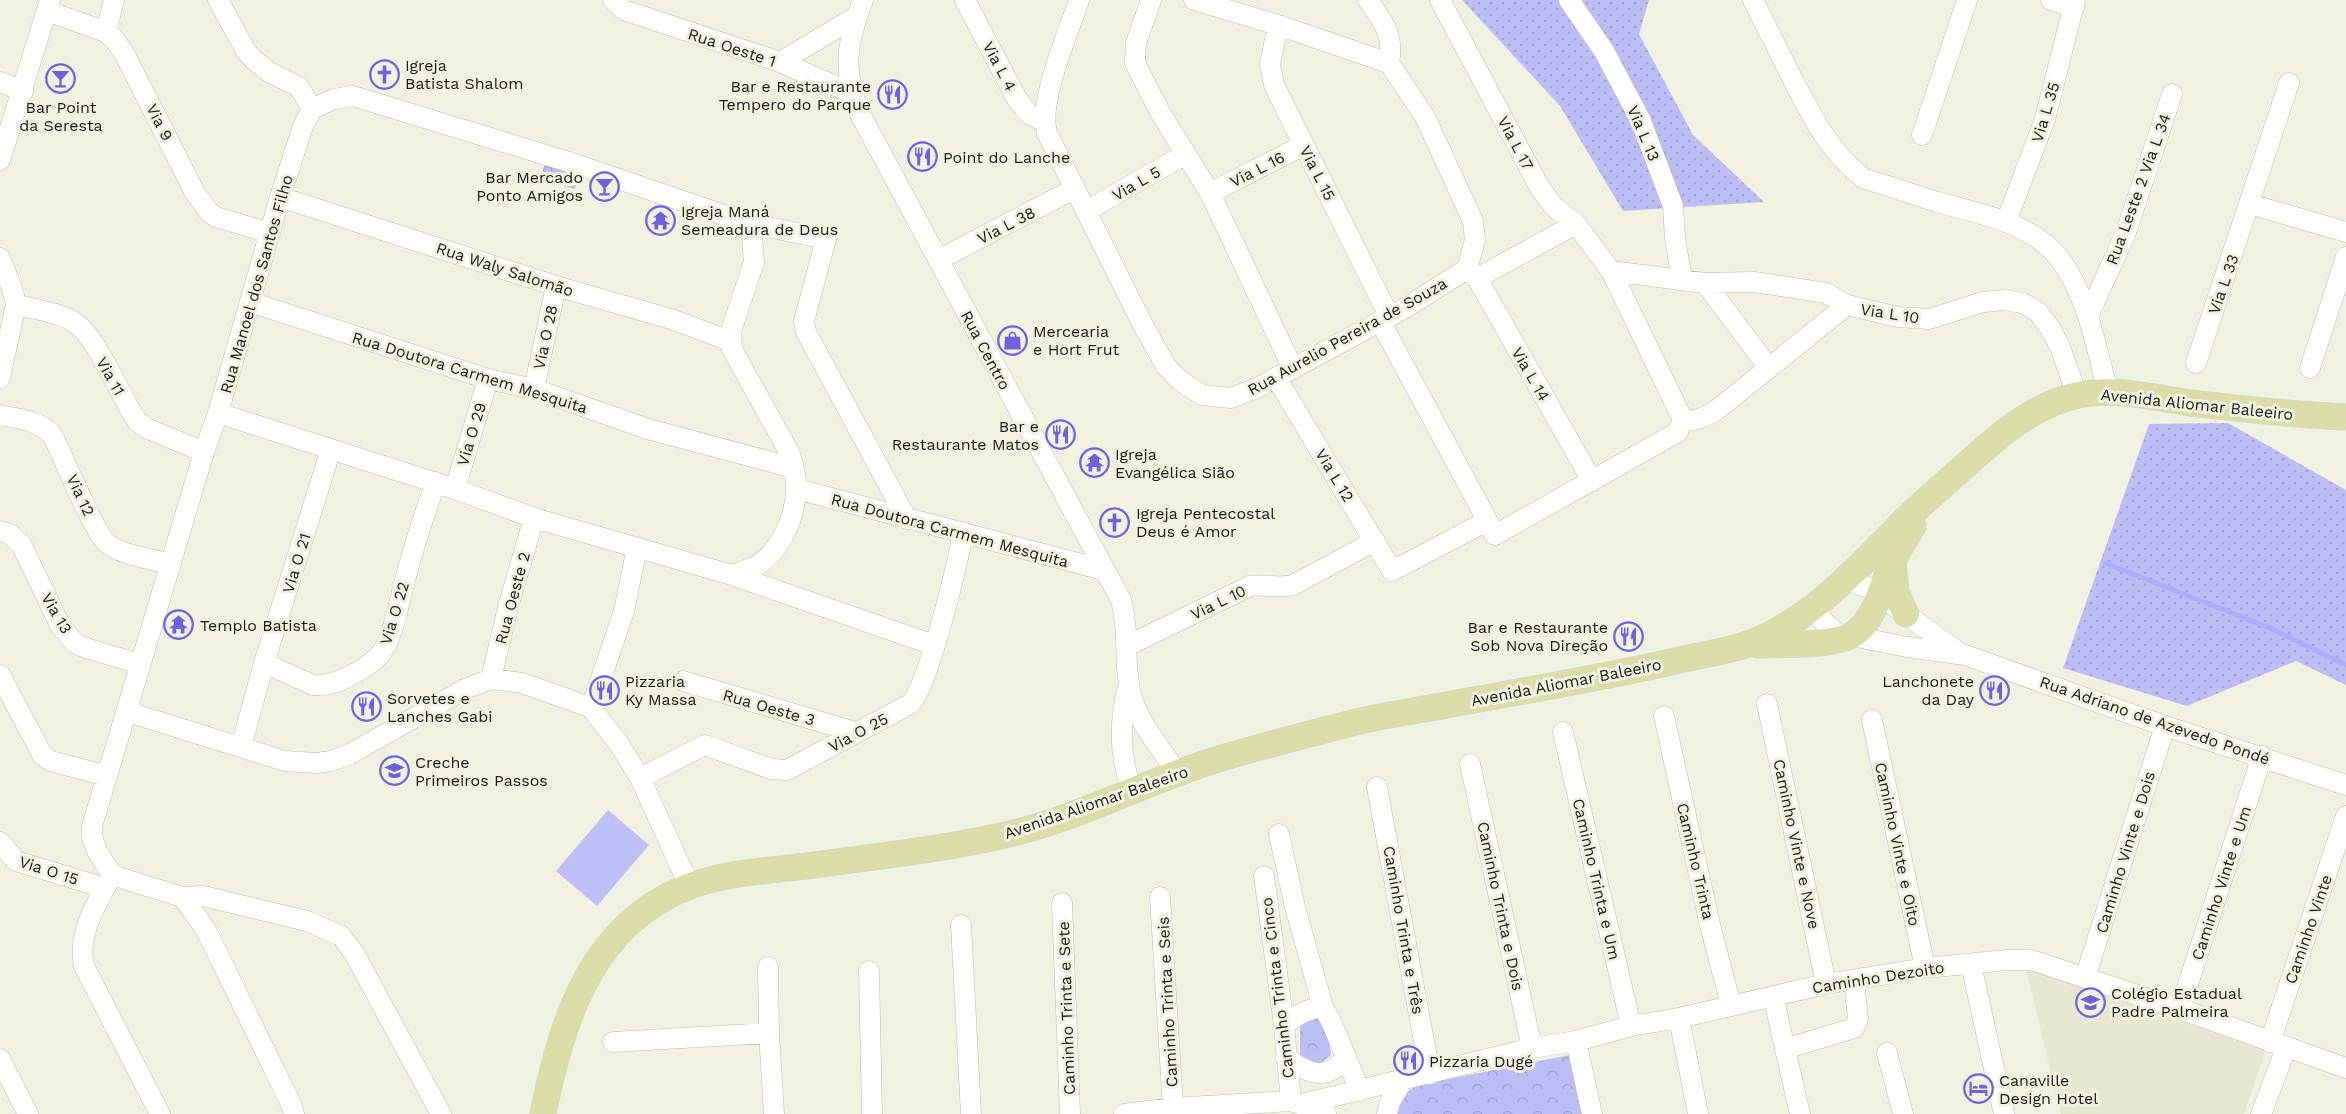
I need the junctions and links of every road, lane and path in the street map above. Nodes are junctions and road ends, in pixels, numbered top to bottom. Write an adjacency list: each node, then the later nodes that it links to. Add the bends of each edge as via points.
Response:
1 (114, 0): 18 (street)
2 (218, 0): 26 (street, via 253,59 299,87)
3 (613, 0): 19 (street, Rua Oeste 1, via 624,10 647,19)
4 (965, 0): 27 (street, Via L 4, via 1017,99 1029,114)
5 (1079, 0): 27 (street, via 1047,100)
6 (1152, 0): 30 (street, Via L 12, via 1135,50 1135,63)
7 (1194, 0): 17 (street)
8 (1368, 0): 20 (street, via 1389,35)
9 (1440, 0): 39 (street, Via L 17, via 1540,188 1554,207)
10 (1569, 0): 47 (street, Via L 13, via 1604,51 1641,121 1673,206)
11 (1753, 0): 38 (street, via 1816,125 1847,165 1863,178)
12 (1967, 0): 28 (street)
13 (2050, 0): 14 (street)
14 (2075, 3): 38 (street, Via L 35, via 2045,119)
15 (49, 5): 18 (street); 23 (street)
16 (860, 8): 19 (street); 24 (street, Rua Centro, via 848,56)
17 (1278, 25): 20 (street); 29 (street, Via L 15, via 1271,77)
18 (106, 32): 41 (street, Via 9, via 125,55 203,205 216,217)
19 (780, 62): 24 (street, Rua Oeste 1)
20 (1389, 63): 46 (street, Rua Aurelio Pereira de Souza, via 1425,117 1473,221)
21 (0, 82): 23 (street)
22 (2289, 82): 35 (street, Via L 33)
23 (23, 91): 31 (street)
24 (852, 93): 44 (street, Rua Centro)
25 (2172, 94): 53 (street, Rua Leste 2 Via L 34, via 2125,235)
26 (312, 110): 34 (street, Rua Manoel dos Santos Filho); 37 (street, via 334,99 353,96 569,162)
27 (1044, 122): 32 (street, Rua Aurelio Pereira de Souza)
28 (1922, 135)
29 (1304, 145): 33 (street, Via L 16); 54 (street, Via L 15)
30 (1186, 154): 33 (street, Via L 12); 36 (street, Via L 5)
31 (0, 160)
32 (1074, 189): 36 (street, Rua Aurelio Pereira de Souza); 44 (street, Via L 38)
33 (1210, 193): 59 (street, Via L 12)
34 (280, 197): 41 (street, Rua Manoel dos Santos Filho); 49 (street, Rua Waly Salomão)
35 (2250, 204): 40 (street); 56 (street, Via L 33)
36 (1086, 212): 59 (street, Rua Aurelio Pereira de Souza, via 1166,366 1179,380 1202,395 1231,398)
37 (744, 222): 55 (street, via 752,237 754,261); 78 (street, via 826,239 804,321 806,332)
38 (2006, 222): 53 (street, via 2048,245 2081,296)
39 (1576, 224): 45 (street, Via L 17); 46 (street)
40 (2346, 232)
41 (270, 233): 50 (street, Rua Manoel dos Santos Filho)
42 (2346, 257): 57 (street)
43 (0, 258): 51 (street)
44 (938, 260): 86 (street, Rua Centro)
45 (1611, 271): 47 (street); 68 (street, Via L 17)
46 (1472, 274): 54 (street, Rua Aurelio Pereira de Souza); 72 (street, Via L 14)
47 (1682, 280): 48 (street)
48 (1705, 283): 52 (street, via 1754,282 1826,293); 58 (street)
49 (556, 286): 55 (street, Rua Waly Salomão); 62 (street, Via O 28)
50 (250, 302): 61 (street, Rua Doutora Carmem Mesquita); 65 (street, Rua Manoel dos Santos Filho)
51 (15, 304): 60 (street); 70 (street, Via 11, via 77,324 138,421)
52 (1847, 305): 58 (street, Via L 10); 64 (street, Via L 10, via 1898,317 1929,319 1983,302 2023,303 2038,312 2050,328)
53 (2088, 316): 63 (street)
54 (1385, 319): 59 (street, Rua Aurelio Pereira de Souza); 79 (street)
55 (730, 341): 71 (street)
56 (2196, 363)
57 (2310, 368)
58 (1769, 369): 68 (street, Via L 10, via 1708,416)
59 (1285, 374): 82 (street, Via L 12)
60 (0, 378)
61 (488, 379): 62 (street, Rua Doutora Carmem Mesquita); 74 (street, Via O 29)
62 (534, 388): 71 (street, Rua Doutora Carmem Mesquita, via 648,429)
63 (2108, 392): 64 (main road, Avenida Aliomar Baleeiro); 67 (main road, Avenida Aliomar Baleeiro, via 2298,415)
64 (2077, 395): 76 (main road, Avenida Aliomar Baleeiro, via 2019,420)
65 (218, 413): 69 (street, Rua Manoel dos Santos Filho); 70 (street)
66 (0, 415): 85 (street, Via 12, via 34,422 52,435 107,544)
67 (2346, 417)
68 (1681, 426): 72 (street, Via L 10)
69 (331, 449): 73 (street, Rua Manoel dos Santos Filho); 98 (street, Via O 21)
70 (204, 452): 85 (street)
71 (794, 468): 75 (street)
72 (1592, 481): 79 (street, Via L 10)
73 (436, 482): 74 (street, Rua Manoel dos Santos Filho); 98 (street, Via O 22, via 417,533 388,639 379,656 341,680 320,686)
74 (455, 489): 77 (street, Rua Manoel dos Santos Filho)
75 (797, 489): 78 (street, Rua Doutora Carmem Mesquita); 88 (street, via 779,545 754,567)
76 (1936, 493): 84 (main road, Avenida Aliomar Baleeiro); 89 (main road, Avenida Aliomar Baleeiro)
77 (534, 518): 83 (street, Rua Manoel dos Santos Filho); 101 (street, Rua Oeste 2)
78 (908, 519): 81 (street, Rua Doutora Carmem Mesquita)
79 (1491, 528): 87 (street, Via L 10)
80 (0, 531): 99 (street, Via 13, via 21,544 60,625 72,640)
81 (963, 532): 86 (street, Rua Doutora Carmem Mesquita); 94 (street, Via O 25)
82 (1375, 541): 87 (street, Via L 12); 96 (street, Via L 10, via 1293,585 1250,586)
83 (637, 548): 88 (street, Rua Manoel dos Santos Filho); 104 (street, via 624,611)
84 (1893, 561): 90 (main road, Avenida Aliomar Baleeiro); 92 (main road, via 1896,592)
85 (171, 564): 99 (street)
86 (1104, 570): 96 (street, Rua Centro, via 1121,600)
87 (1392, 571)
88 (732, 575): 94 (street, Rua Manoel dos Santos Filho)
89 (1840, 582): 90 (street, Rua Adriano de Azevedo Pondé, via 1860,584); 91 (main road, Avenida Aliomar Baleeiro)
90 (1880, 595): 92 (street, Rua Adriano de Azevedo Pondé); 93 (main road, Avenida Aliomar Baleeiro, via 1868,618)
91 (1818, 601): 93 (street, Rua Adriano de Azevedo Pondé, via 1819,613 1830,628); 95 (main road, Avenida Aliomar Baleeiro, via 1782,628)
92 (1906, 614): 97 (street, Rua Adriano de Azevedo Pondé)
93 (1851, 634): 95 (main road, Avenida Aliomar Baleeiro, via 1816,642); 97 (street, Rua Adriano de Azevedo Pondé)
94 (934, 645): 110 (street, Via O 25, via 916,698)
95 (1742, 645): 115 (main road, Avenida Aliomar Baleeiro, via 1606,676 1360,721)
96 (1127, 646): 108 (street, Rua Centro)
97 (1965, 655): 109 (street, Rua Adriano de Azevedo Pondé)
98 (264, 663): 112 (street, Via O 21)
99 (140, 664): 105 (street)
100 (0, 675): 116 (street, via 43,756)
101 (491, 679): 104 (street, via 531,685); 112 (street, via 331,761 303,764)
102 (683, 681): 110 (street, Rua Oeste 3)
103 (1767, 704): 137 (street, Caminho Vinte e Nove)
104 (591, 708): 117 (street)
105 (128, 712): 112 (street); 116 (street)
106 (1664, 716): 139 (street, Caminho Trinta)
107 (1872, 720): 133 (street, Caminho Vinte e Oito)
108 (1131, 721): 115 (street, Rua Centro); 120 (street, Rua Centro, via 1122,753)
109 (2165, 726): 113 (street, Rua Adriano de Azevedo Pondé); 135 (street, Caminho Vinte e Dois)
110 (855, 732): 117 (street, Via O 25, via 787,770 771,769 705,745)
111 (1563, 732): 144 (street, Caminho Trinta e Um)
112 (242, 747)
113 (2262, 756): 118 (street, Rua Adriano de Azevedo Pondé); 141 (street, Caminho Vinte e Um)
114 (1470, 764): 149 (street, Caminho Trinta e Dois)
115 (1177, 774): 120 (main road, Avenida Aliomar Baleeiro)
116 (107, 776): 125 (street, via 92,837)
117 (640, 778): 126 (street)
118 (2346, 785)
119 (1377, 787): 156 (street, Caminho Trinta e Três)
120 (1132, 792): 126 (main road, Avenida Aliomar Baleeiro, via 1003,836 719,876)
121 (2346, 816): 148 (street, Caminho Vinte)
122 (1279, 834): 140 (street)
123 (0, 842): 125 (street, Via O 15, via 16,861)
124 (1264, 876): 143 (street, Caminho Trinta e Cinco)
125 (108, 881): 127 (street, Via O 15); 163 (street, via 89,920 82,947 84,966)
126 (689, 885): 166 (main road, Avenida Aliomar Baleeiro, via 635,917 608,943 574,1002)
127 (182, 897): 164 (street, via 207,932); 165 (street, Via O 15, via 203,896 295,918 341,936 354,953)
128 (1160, 897): 160 (street, Caminho Trinta e Seis)
129 (1062, 903): 170 (street, Caminho Trinta e Sete)
130 (961, 926): 169 (street)
131 (1971, 964): 133 (street, Caminho Dezoito); 135 (street, Caminho Dezoito, via 2031,960); 178 (street)
132 (768, 967): 145 (street)
133 (1925, 968): 136 (street, Caminho Dezoito)
134 (869, 971): 168 (street)
135 (2085, 978): 141 (street, Caminho Dezoito)
136 (1854, 980): 137 (street, Caminho Dezoito); 150 (street, via 1858,1019 1854,1028)
137 (1826, 984): 138 (street, Caminho Dezoito)
138 (1773, 996): 139 (street, Caminho Dezoito); 150 (street)
139 (1731, 1005): 142 (street, Caminho Dezoito)
140 (1323, 1007): 143 (street, via 1300,1013); 152 (street)
141 (2180, 1009): 148 (street, Caminho Dezoito)
142 (1679, 1018): 144 (street, Caminho Dezoito); 175 (street)
143 (1284, 1025): 153 (street, Caminho Trinta e Cinco)
144 (1631, 1026): 146 (street, Caminho Dezoito)
145 (769, 1033): 147 (street); 167 (street)
146 (1576, 1041): 149 (street, Caminho Dezoito); 174 (street)
147 (613, 1042)
148 (2278, 1045): 155 (street, Caminho Dezoito); 179 (street, Caminho Vinte)
149 (1532, 1048): 156 (street, Caminho Dezoito)
150 (1785, 1049): 176 (street)
151 (1887, 1053): 177 (street)
152 (1346, 1057): 153 (street, via 1339,1066 1322,1073 1305,1072); 158 (street)
153 (1286, 1058): 159 (street, Caminho Trinta e Cinco)
154 (0, 1059): 162 (street)
155 (2346, 1068)
156 (1430, 1074): 157 (street, Caminho Dezoito)
157 (1403, 1080): 158 (street, Caminho Dezoito); 173 (street)
158 (1360, 1091): 159 (street, Caminho Dezoito)
159 (1296, 1103): 161 (street, Caminho Dezoito); 172 (street)
160 (1173, 1108): 161 (street, Caminho Dezoito); 171 (street, Caminho Dezoito)
161 (1194, 1111)
162 (28, 1114)
163 (160, 1114)
164 (294, 1114)
165 (441, 1114)
166 (543, 1114)
167 (774, 1114)
168 (872, 1114)
169 (972, 1114)
170 (1070, 1114)
171 (1124, 1114)
172 (1326, 1114)
173 (1387, 1114)
174 (1592, 1114)
175 (1698, 1114)
176 (1800, 1114)
177 (1903, 1114)
178 (2004, 1114)
179 (2261, 1114)

